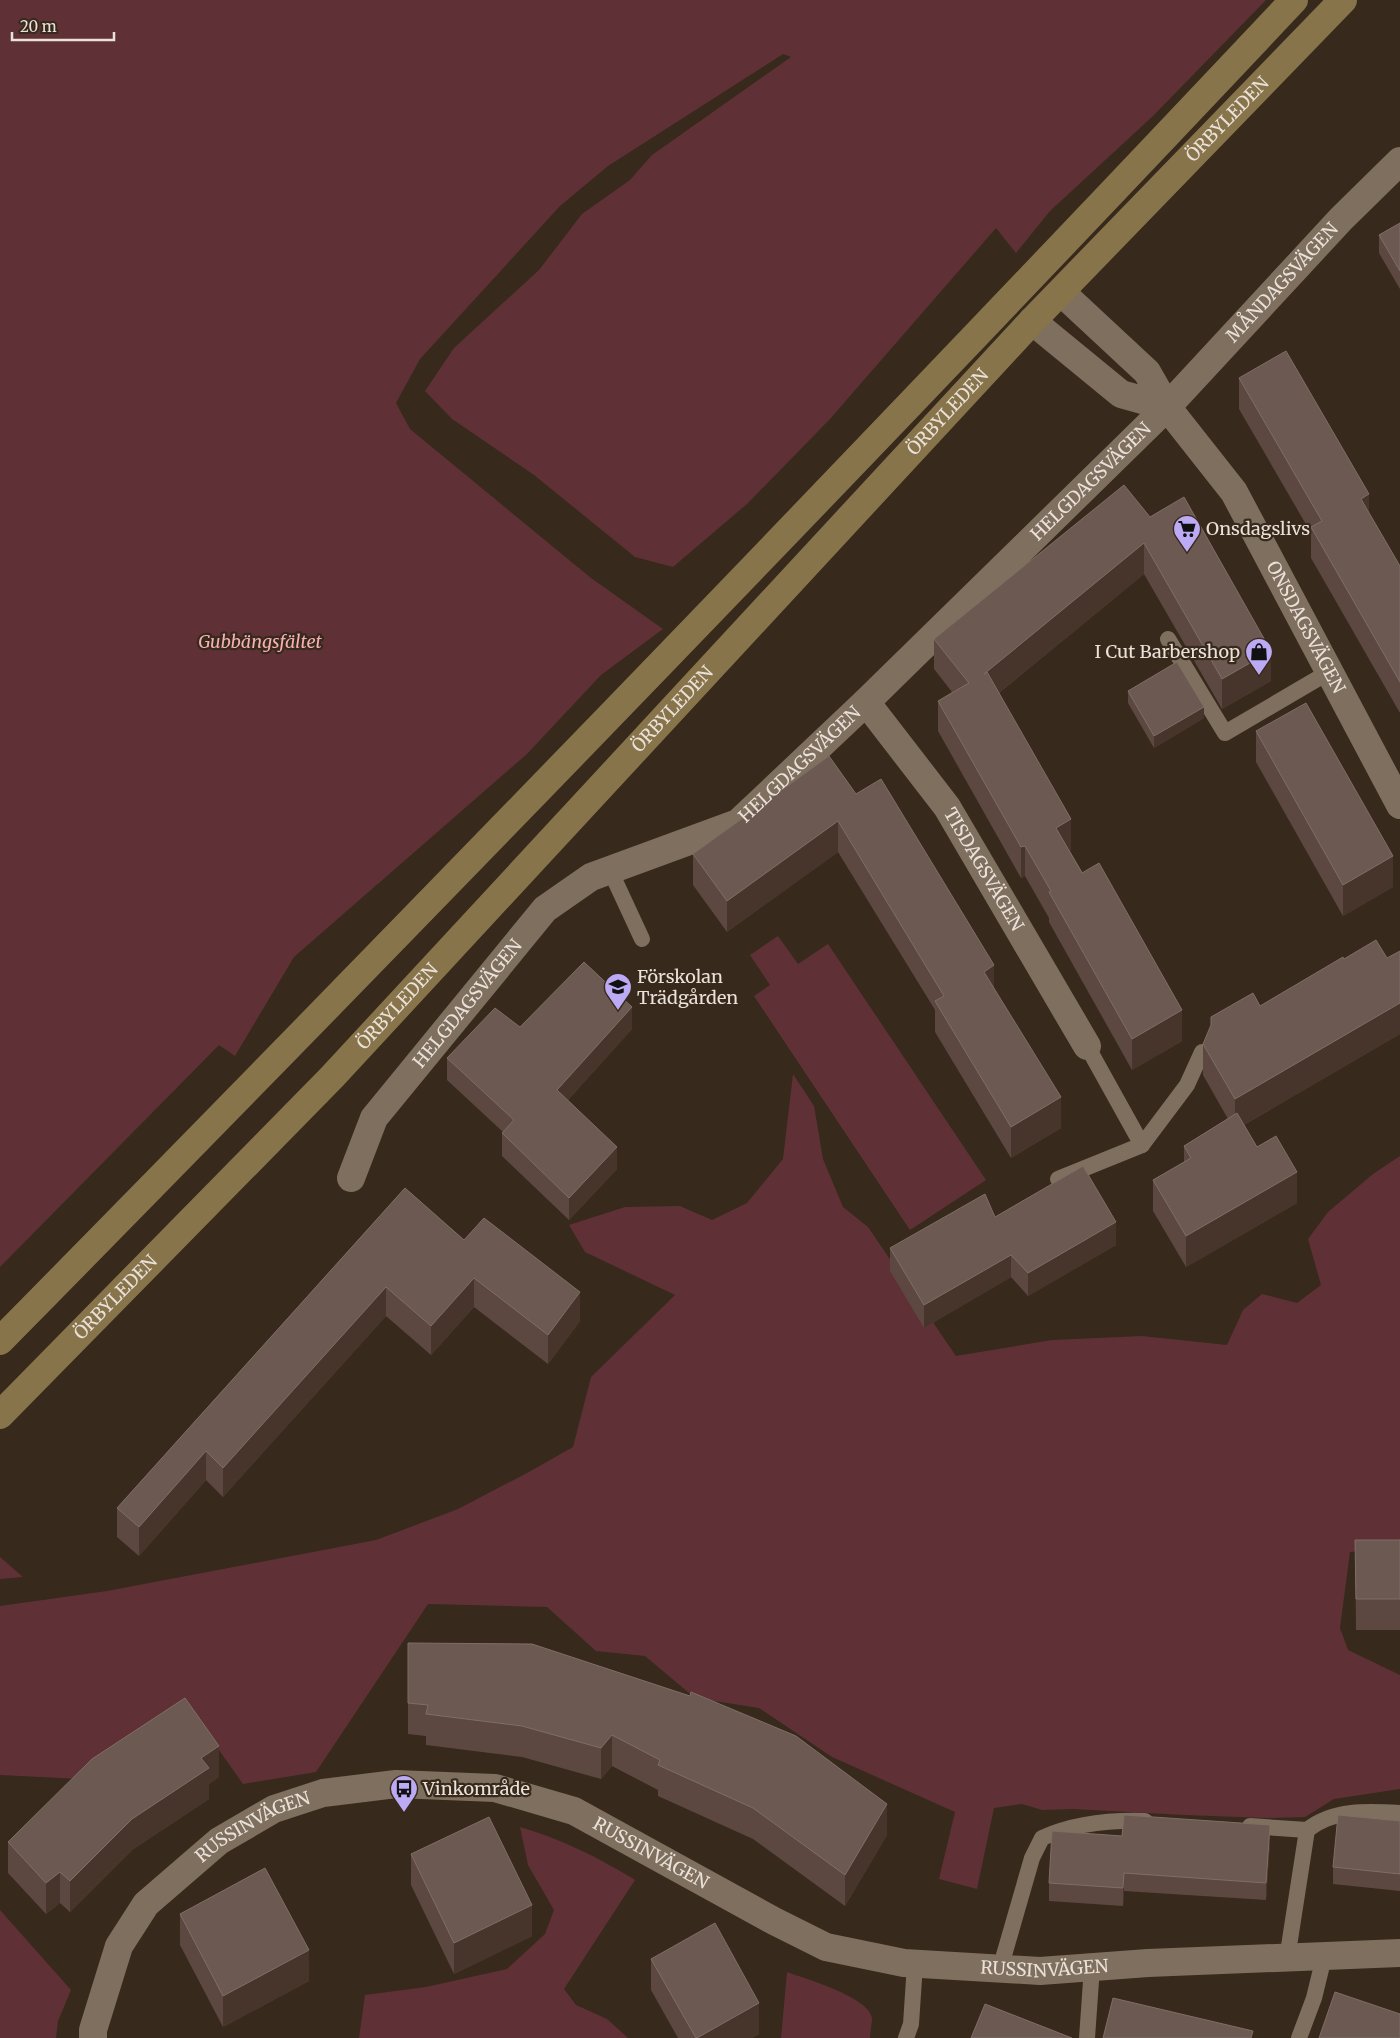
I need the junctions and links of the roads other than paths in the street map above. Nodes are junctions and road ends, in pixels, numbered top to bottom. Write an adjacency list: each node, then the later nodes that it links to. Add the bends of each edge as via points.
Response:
1 (1294, 0): 18 (main road, ÖRBYLEDEN, via 803,516 294,1043)
2 (1343, 0): 4 (main road, ÖRBYLEDEN)
3 (1400, 161): 6 (street, MÅNDAGSVÄGEN, via 1341,219)
4 (1061, 292): 5 (main road, ÖRBYLEDEN); 6 (street, ONSDAGSVÄGEN, via 1147,372)
5 (1032, 321): 6 (street, via 1121,394); 19 (main road, ÖRBYLEDEN, via 332,1077)
6 (1166, 407): 8 (street, ONSDAGSVÄGEN, via 1234,492); 9 (street, HELGDAGSVÄGEN)
7 (1168, 639): 8 (lane, via 1225,733)
8 (1329, 672): 10 (street, ONSDAGSVÄGEN)
9 (866, 702): 11 (street, HELGDAGSVÄGEN, via 738,823); 13 (street, TISDAGSVÄGEN, via 946,807)
10 (1400, 805)
11 (610, 870): 12 (lane); 16 (street, HELGDAGSVÄGEN, via 591,876 545,909 374,1118)
12 (642, 939)
13 (1086, 1046): 15 (lane)
14 (1202, 1052): 15 (lane, via 1187,1085)
15 (1142, 1145): 17 (lane)
16 (351, 1178)
17 (1058, 1179)
18 (0, 1340)
19 (0, 1415)
20 (1400, 1813): 23 (lane, via 1341,1814 1316,1823)
21 (1160, 1822): 29 (lane, via 1117,1821 1061,1829 1042,1838 1032,1858)
22 (1236, 1825): 23 (lane)
23 (1307, 1830): 26 (lane)
24 (1400, 1954): 25 (street, RUSSINVÄGEN)
25 (1324, 1957): 26 (street, RUSSINVÄGEN); 33 (lane, via 1314,1998)
26 (1288, 1959): 28 (street, RUSSINVÄGEN)
27 (915, 1964): 29 (street, RUSSINVÄGEN); 30 (street, RUSSINVÄGEN, via 826,1947 774,1922 574,1811 495,1788 396,1784 323,1793 274,1809 219,1841 146,1904 119,1946); 31 (lane, via 911,2024)
28 (1092, 1967): 29 (street, RUSSINVÄGEN, via 1040,1971); 32 (lane)
29 (1000, 1969)
30 (93, 2038)
31 (906, 2038)
32 (1087, 2038)
33 (1299, 2038)

